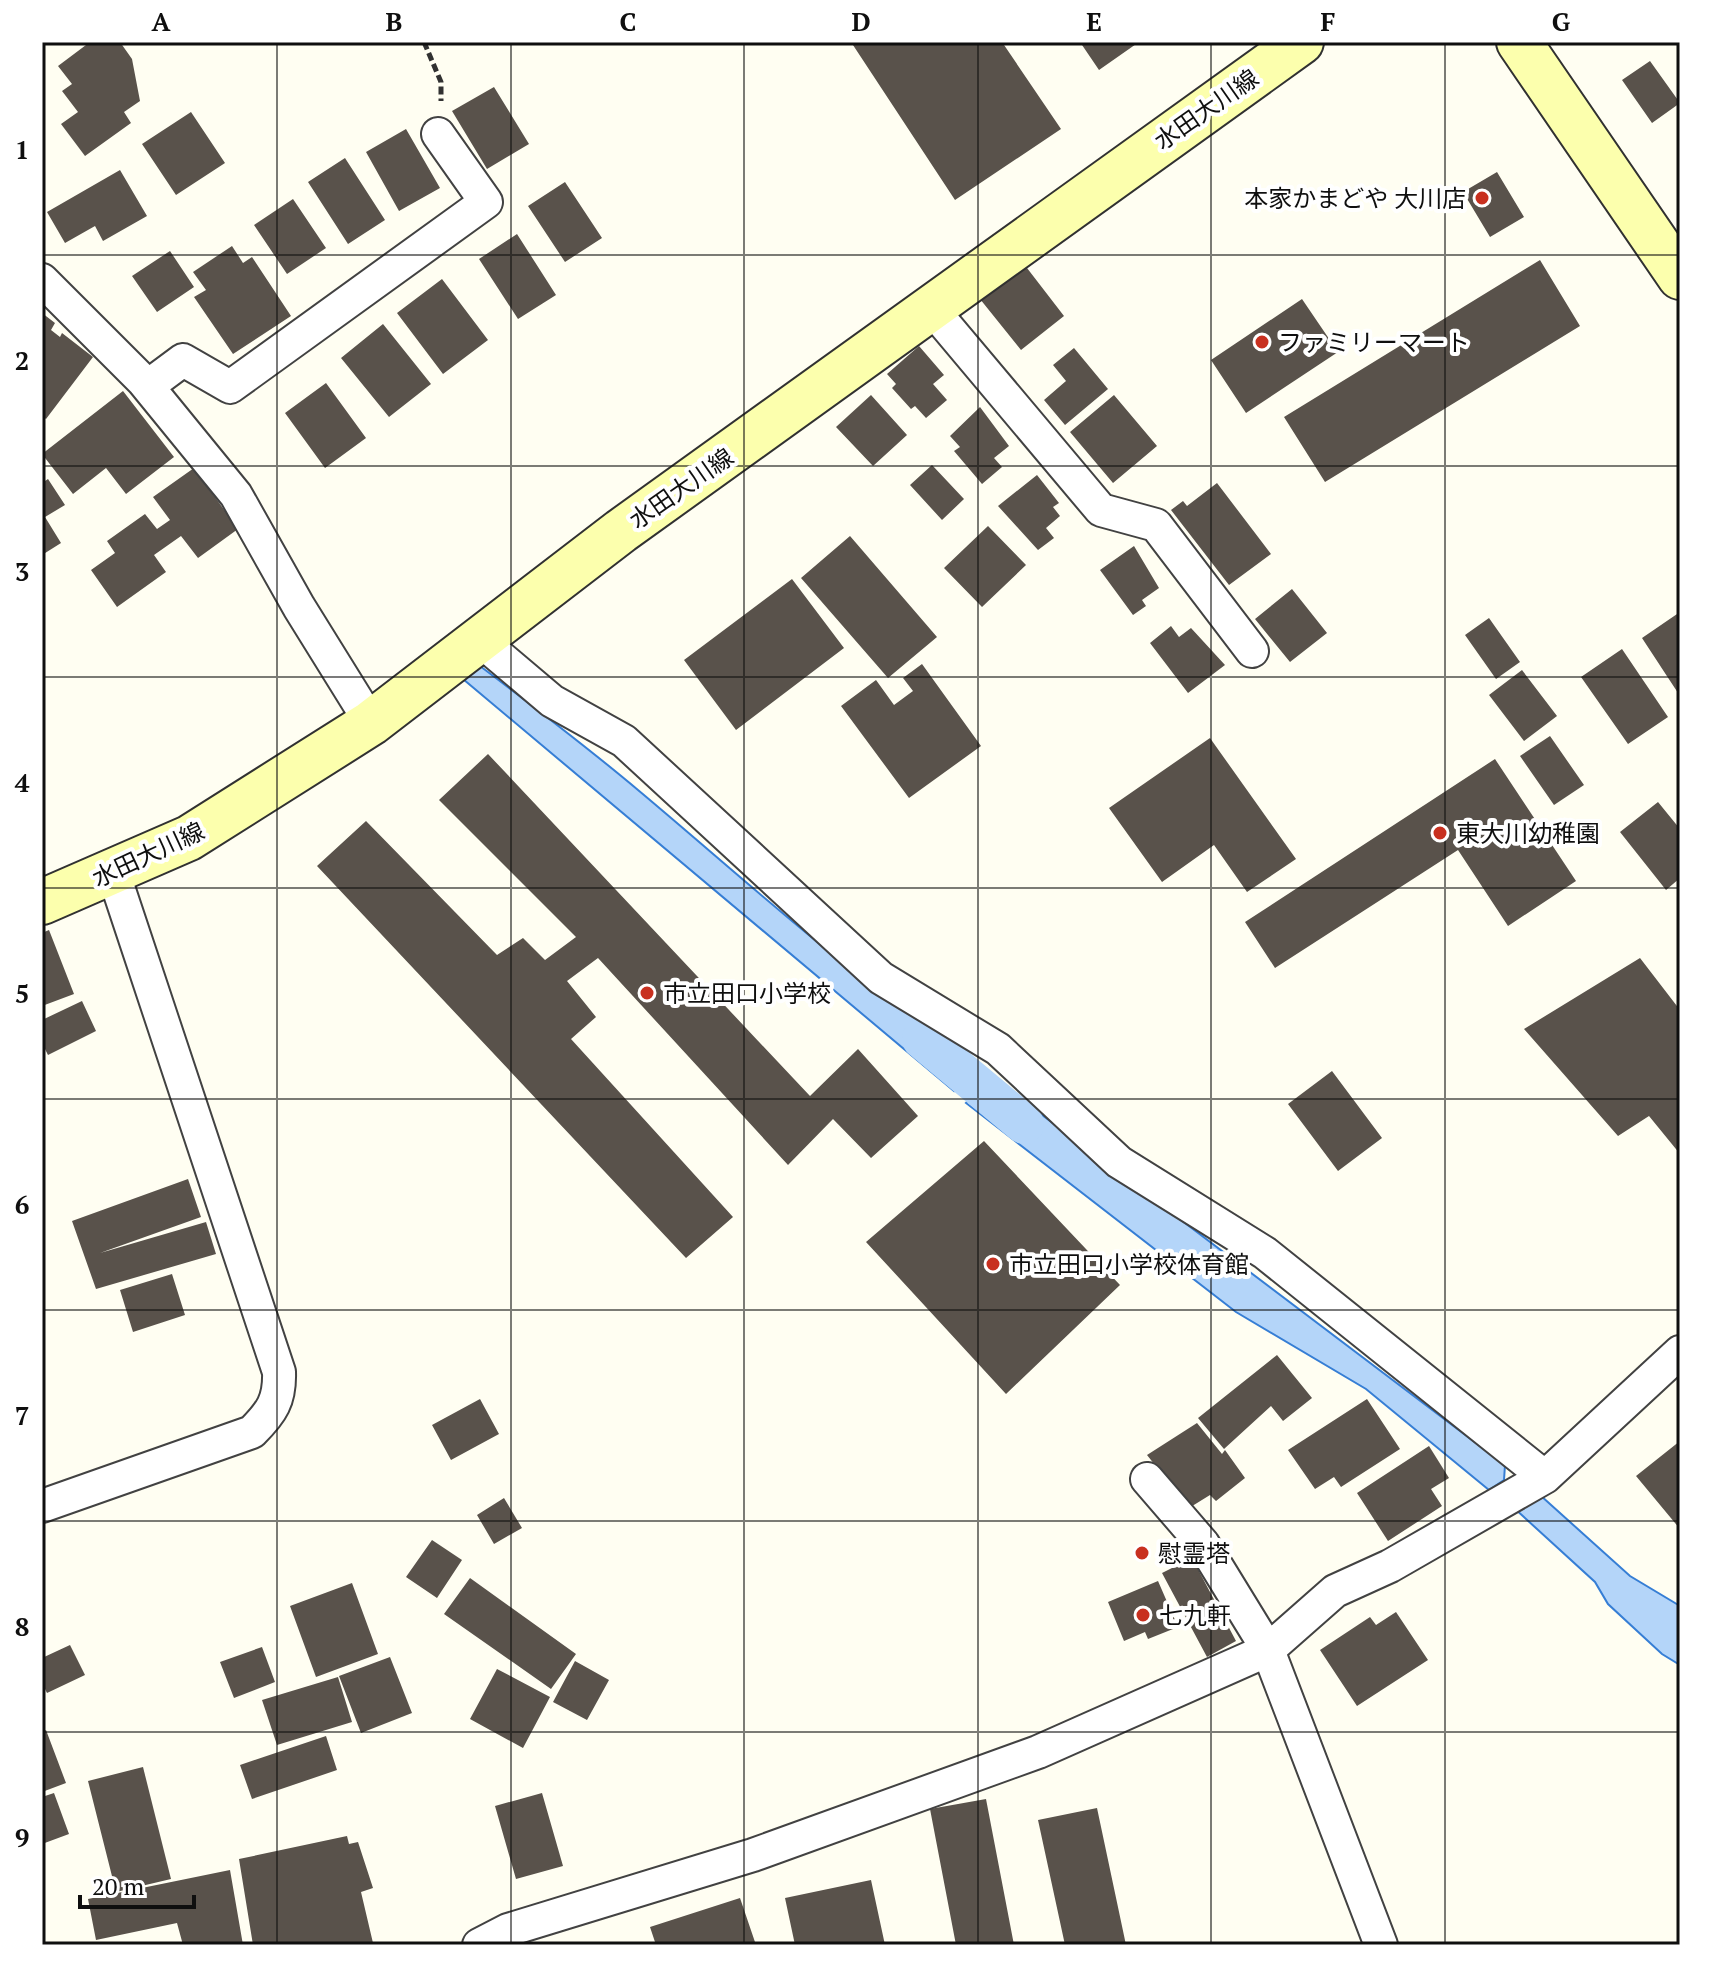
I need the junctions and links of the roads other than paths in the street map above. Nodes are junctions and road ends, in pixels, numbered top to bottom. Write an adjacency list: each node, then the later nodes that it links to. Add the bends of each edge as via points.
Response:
1 (1301, 42): 6 (main road, 水田大川線)
2 (1519, 42): 4 (main road)
3 (438, 134): 7 (street, via 486,202 230,387 183,360)
4 (1680, 277)
5 (42, 280): 7 (street)
6 (932, 309): 8 (main road, 水田大川線, via 621,531); 9 (street, via 1101,510 1156,525)
7 (148, 386): 10 (street, via 236,495)
8 (481, 641): 10 (main road, 水田大川線); 14 (street, via 552,701 624,741 881,978 998,1049 1119,1162 1265,1253)
9 (1252, 651)
10 (371, 723): 11 (main road, 水田大川線, via 201,830)
11 (113, 872): 12 (main road, 水田大川線); 16 (street, via 279,1372 280,1389 275,1409 252,1432)
12 (42, 902)
13 (1680, 1352): 14 (street)
14 (1545, 1477): 17 (street, via 1390,1566 1335,1591)
15 (1147, 1479): 17 (street, via 1203,1544)
16 (42, 1506)
17 (1268, 1650): 18 (street, via 1038,1752 753,1855 508,1930); 19 (street)
18 (479, 1945)
19 (1381, 1945)

